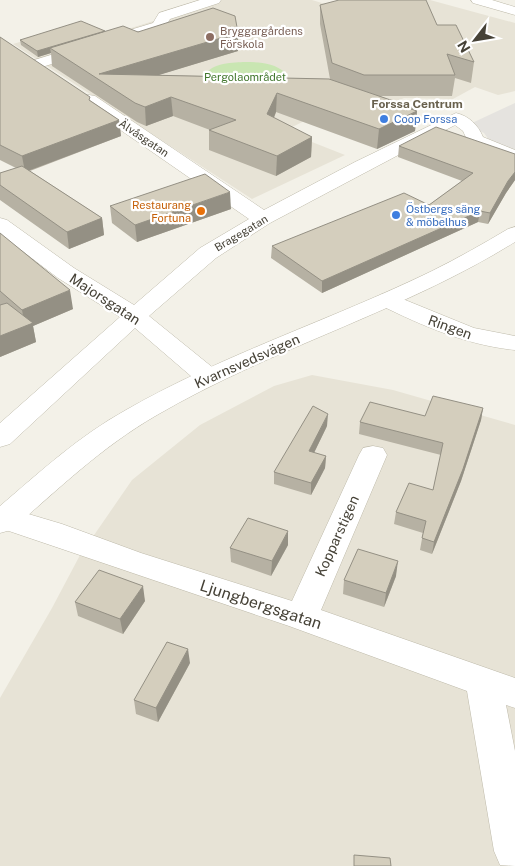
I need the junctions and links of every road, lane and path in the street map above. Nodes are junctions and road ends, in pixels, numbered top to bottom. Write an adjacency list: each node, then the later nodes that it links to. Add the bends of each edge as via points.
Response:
1 (214, 0): 4 (street, via 164,16 159,26)
2 (478, 0): 3 (street)
3 (515, 11)
4 (115, 40)
5 (97, 45): 6 (street, via 28,59)
6 (56, 78)
7 (72, 89): 9 (street, Älvåsgatan)
8 (515, 156): 9 (street, Bragegatan, via 475,140 470,129 456,118)
9 (263, 219): 13 (street, Bragegatan, via 208,253)
10 (0, 224): 13 (street, Majorsgatan, via 66,273)
11 (515, 233): 12 (street, Kvarnsvedsvägen)
12 (388, 300): 14 (street, Ringen, via 438,325 479,338); 15 (street, Kvarnsvedsvägen)
13 (135, 316): 15 (street, Majorsgatan); 16 (street, Bragegatan)
14 (515, 343)
15 (208, 377): 18 (street, Kvarnsvedsvägen, via 152,406 92,444)
16 (0, 438)
17 (373, 455): 19 (street, Kopparstigen)
18 (3, 520): 19 (street, Ljungbergsgatan, via 52,532)
19 (301, 617): 20 (street, Ljungbergsgatan)
20 (499, 687): 21 (street)
21 (515, 851)

